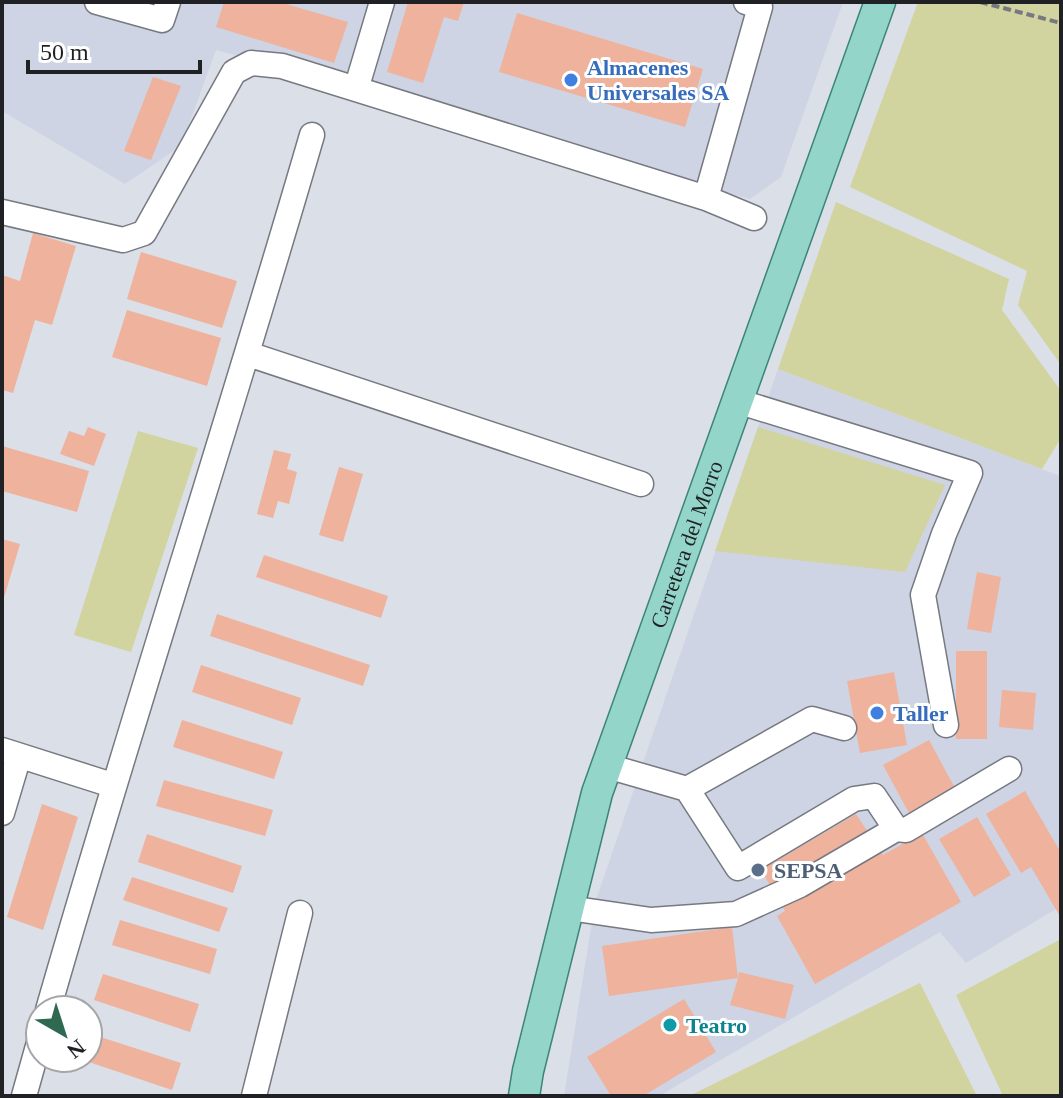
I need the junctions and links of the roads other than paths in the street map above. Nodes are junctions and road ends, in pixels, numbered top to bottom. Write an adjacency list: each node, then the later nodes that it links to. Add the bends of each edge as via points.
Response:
1 (97, 2): 2 (lane, via 162,20)
2 (168, 2)
3 (382, 2): 6 (lane)
4 (746, 2): 8 (lane, via 760,7)
5 (880, 2): 12 (main road, Carretera del Morro)
6 (360, 76)
7 (312, 135): 11 (lane)
8 (706, 198): 9 (lane, via 282,66 251,63 234,72 144,233 123,240); 10 (lane)
9 (2, 212)
10 (754, 218)
11 (248, 354): 13 (lane); 19 (lane)
12 (737, 401): 14 (lane, via 970,473 923,595); 17 (main road, Carretera del Morro)
13 (641, 484)
14 (946, 725)
15 (844, 728): 20 (lane, via 812,719)
16 (11, 753): 19 (lane); 21 (lane)
17 (607, 766): 20 (lane); 23 (main road, Carretera del Morro)
18 (1009, 769): 22 (lane, via 906,830)
19 (112, 785): 25 (lane)
20 (687, 789): 22 (lane, via 738,868 854,799 874,796)
21 (2, 813)
22 (896, 829): 23 (lane, via 800,885 736,914 651,920)
23 (569, 908): 29 (main road, Carretera del Morro)
24 (300, 913): 28 (lane)
25 (53, 994)
26 (30, 1074): 27 (lane)
27 (24, 1096)
28 (254, 1096)
29 (524, 1096)

